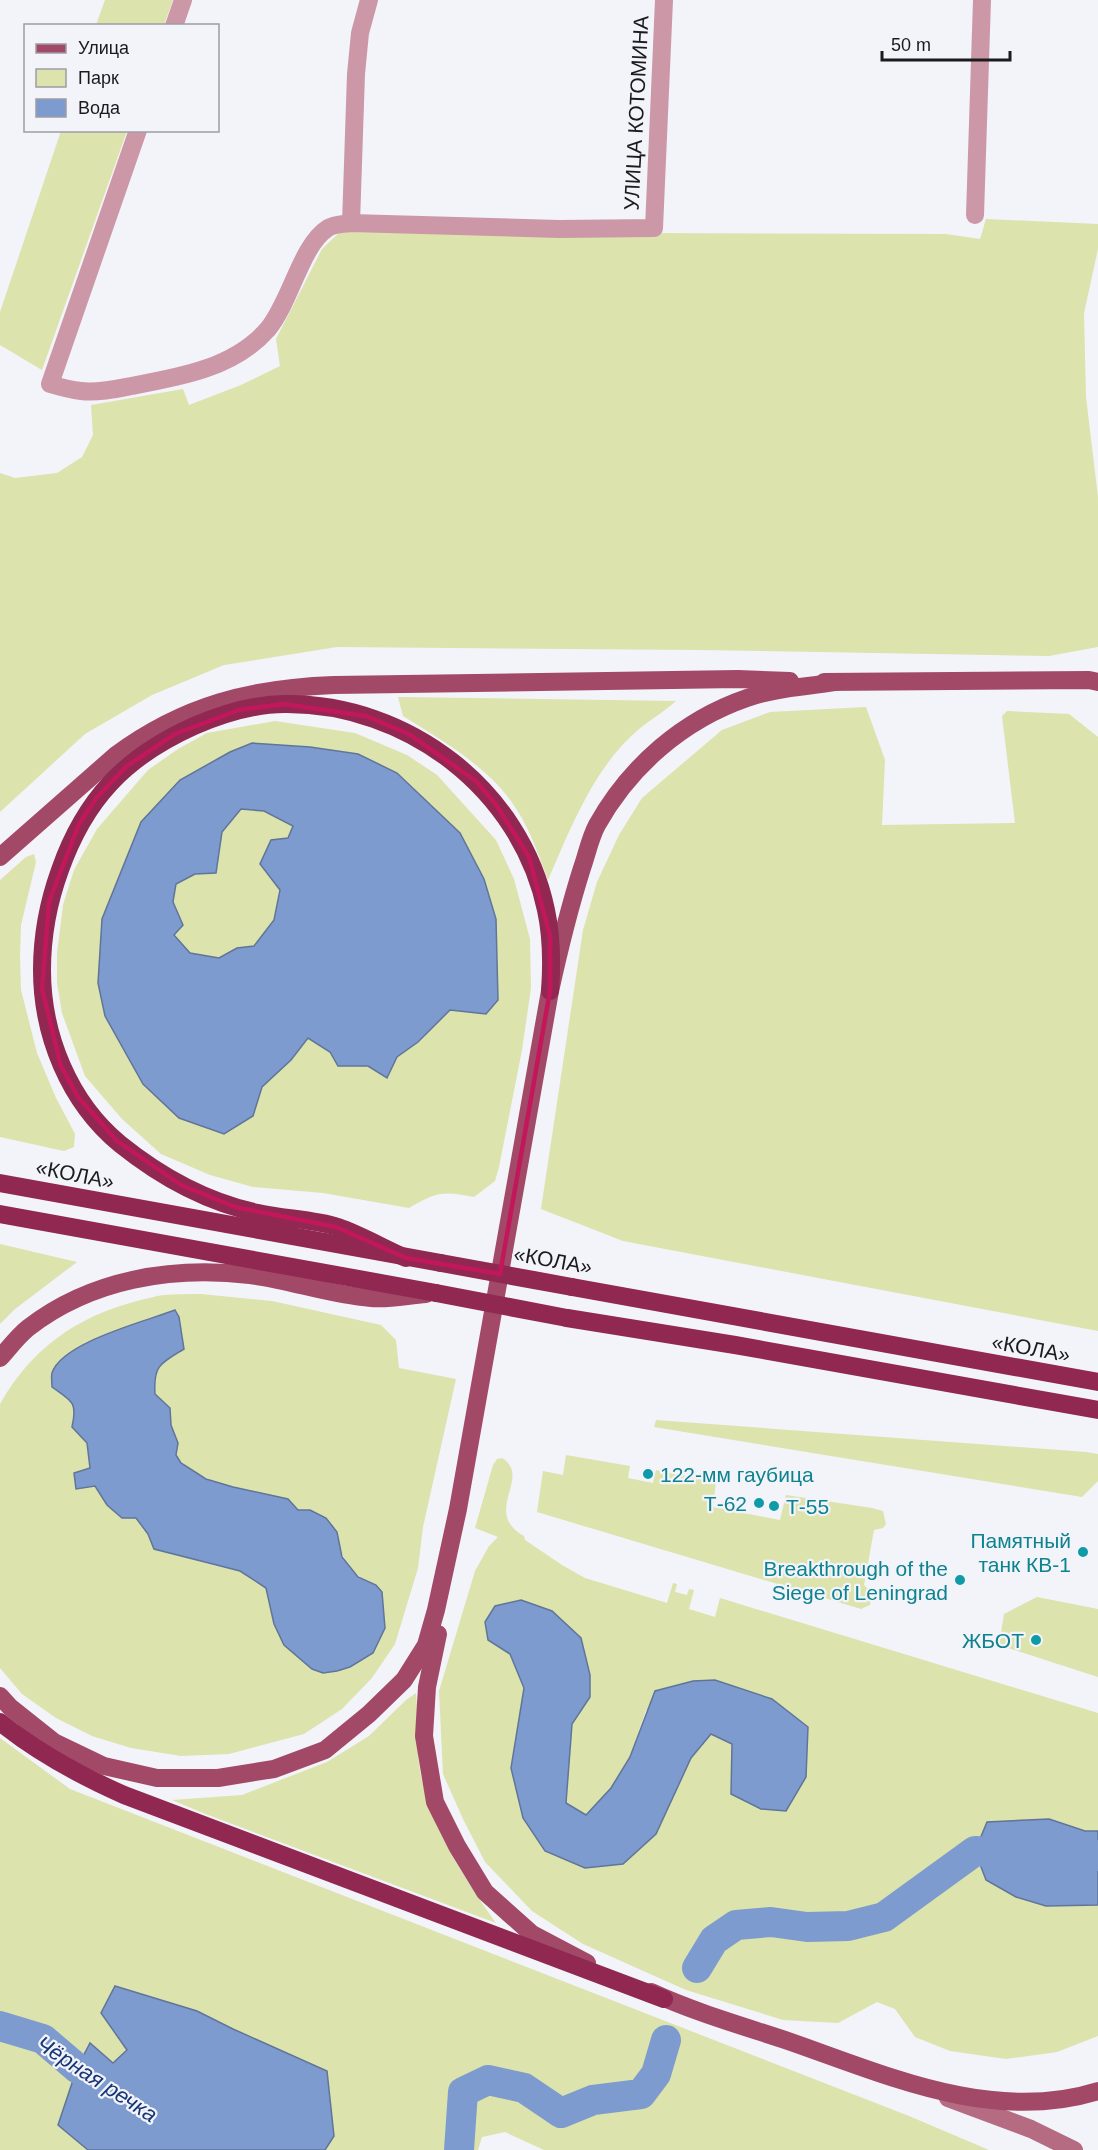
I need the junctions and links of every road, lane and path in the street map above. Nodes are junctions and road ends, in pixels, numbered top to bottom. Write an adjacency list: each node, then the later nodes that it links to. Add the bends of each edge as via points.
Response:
1 (183, 0): 5 (street)
2 (369, 0): 8 (street, via 360,33 356,74)
3 (664, 0): 8 (street, УЛИЦА КОТОМИНА, via 654,228)
4 (982, 0): 7 (street)
5 (175, 24)
6 (137, 132): 8 (street, via 50,384 83,392 116,388 201,371 226,360 267,330 281,311 314,240 330,227)
7 (975, 215)
8 (351, 223)
9 (1095, 680): 10 (main road)
10 (836, 682): 11 (main road, via 738,679 334,685 267,690 201,707 135,741); 12 (main road, via 748,698 692,724 653,753 612,801 596,827 565,925)
11 (0, 857)
12 (550, 992): 15 (highway, via 552,958 546,909 517,833 477,782 454,763 409,734 366,716 342,709 283,704 239,710 205,721 175,734 127,766 97,797 79,824 49,902 42,945 42,989 52,1039 78,1097 117,1141 150,1167 204,1197 258,1213 336,1227); 20 (main road)
13 (0, 1183): 15 (highway, «КОЛА»)
14 (0, 1214): 16 (highway)
15 (406, 1258): 18 (highway, «КОЛА», bridge)
16 (436, 1293): 17 (main road, via 372,1299 252,1275 192,1271 163,1274 117,1283 56,1309 26,1329); 19 (highway, bridge)
17 (0, 1358)
18 (1098, 1383)
19 (1098, 1410)
20 (458, 1509): 21 (main road, via 426,1645 404,1680 325,1750 263,1771 218,1778 157,1778 104,1766 54,1742); 23 (main road, via 454,1562 427,1687 424,1736 435,1802 485,1892 532,1934)
21 (0, 1696)
22 (0, 1722): 23 (highway, via 64,1766 124,1795)
23 (664, 1999): 24 (main road)
24 (898, 2079): 25 (main road, via 982,2100 1015,2103 1049,2102); 26 (main road, via 1031,2129)
25 (1098, 2091)
26 (1074, 2150)

